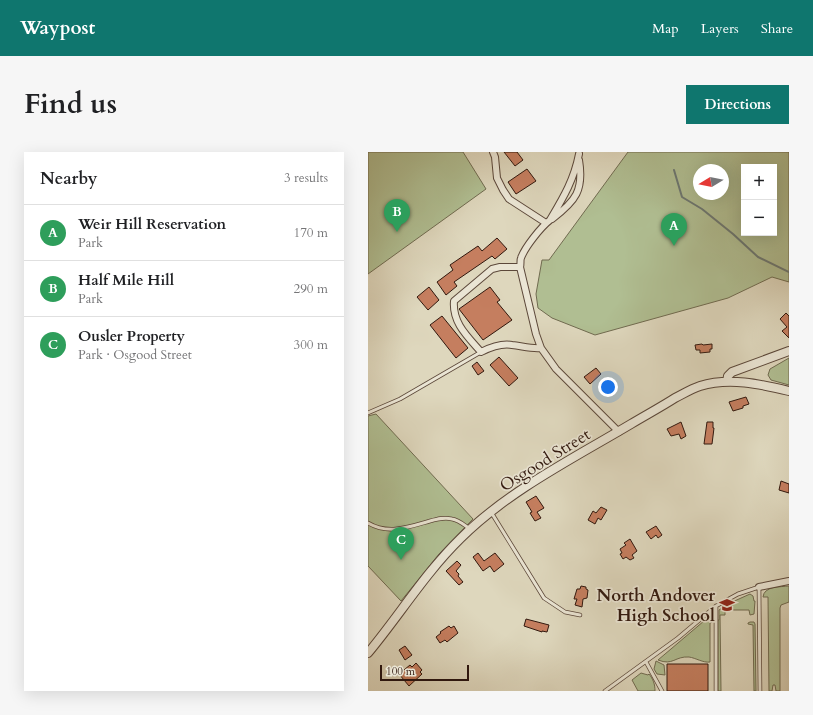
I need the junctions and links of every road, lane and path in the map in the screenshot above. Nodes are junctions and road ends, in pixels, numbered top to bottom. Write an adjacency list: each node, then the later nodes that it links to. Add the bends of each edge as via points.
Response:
1 (493, 152): 3 (street, via 497,178 509,199)
2 (577, 153): 3 (street, via 576,169 568,189); 3 (street, via 581,181 577,193 568,205)
3 (548, 222): 4 (street, via 525,250)
4 (520, 267): 5 (street); 7 (street, via 492,269 454,301 453,310 458,323)
5 (541, 348): 7 (street, via 503,344); 11 (street, via 556,369)
6 (789, 351): 8 (street, via 732,372)
7 (481, 352): 10 (lane, via 400,399)
8 (727, 382): 9 (street, Osgood Street, via 758,383); 11 (street, Osgood Street, via 699,386 690,390)
9 (789, 391)
10 (368, 413)
11 (619, 432): 12 (street, Osgood Street, via 546,474)
12 (491, 512): 14 (street, Osgood Street); 18 (lane, via 544,598 565,612)
13 (368, 523): 14 (lane, via 387,530 446,518 458,521)
14 (470, 529): 19 (street, Osgood Street, via 445,554)
15 (789, 581): 16 (street)
16 (759, 587): 17 (lane, via 738,594); 24 (lane)
17 (716, 606): 20 (lane); 23 (lane)
18 (580, 615)
19 (368, 653)
20 (646, 662): 21 (lane); 22 (lane)
21 (605, 691)
22 (662, 691)
23 (716, 691)
24 (760, 691)

